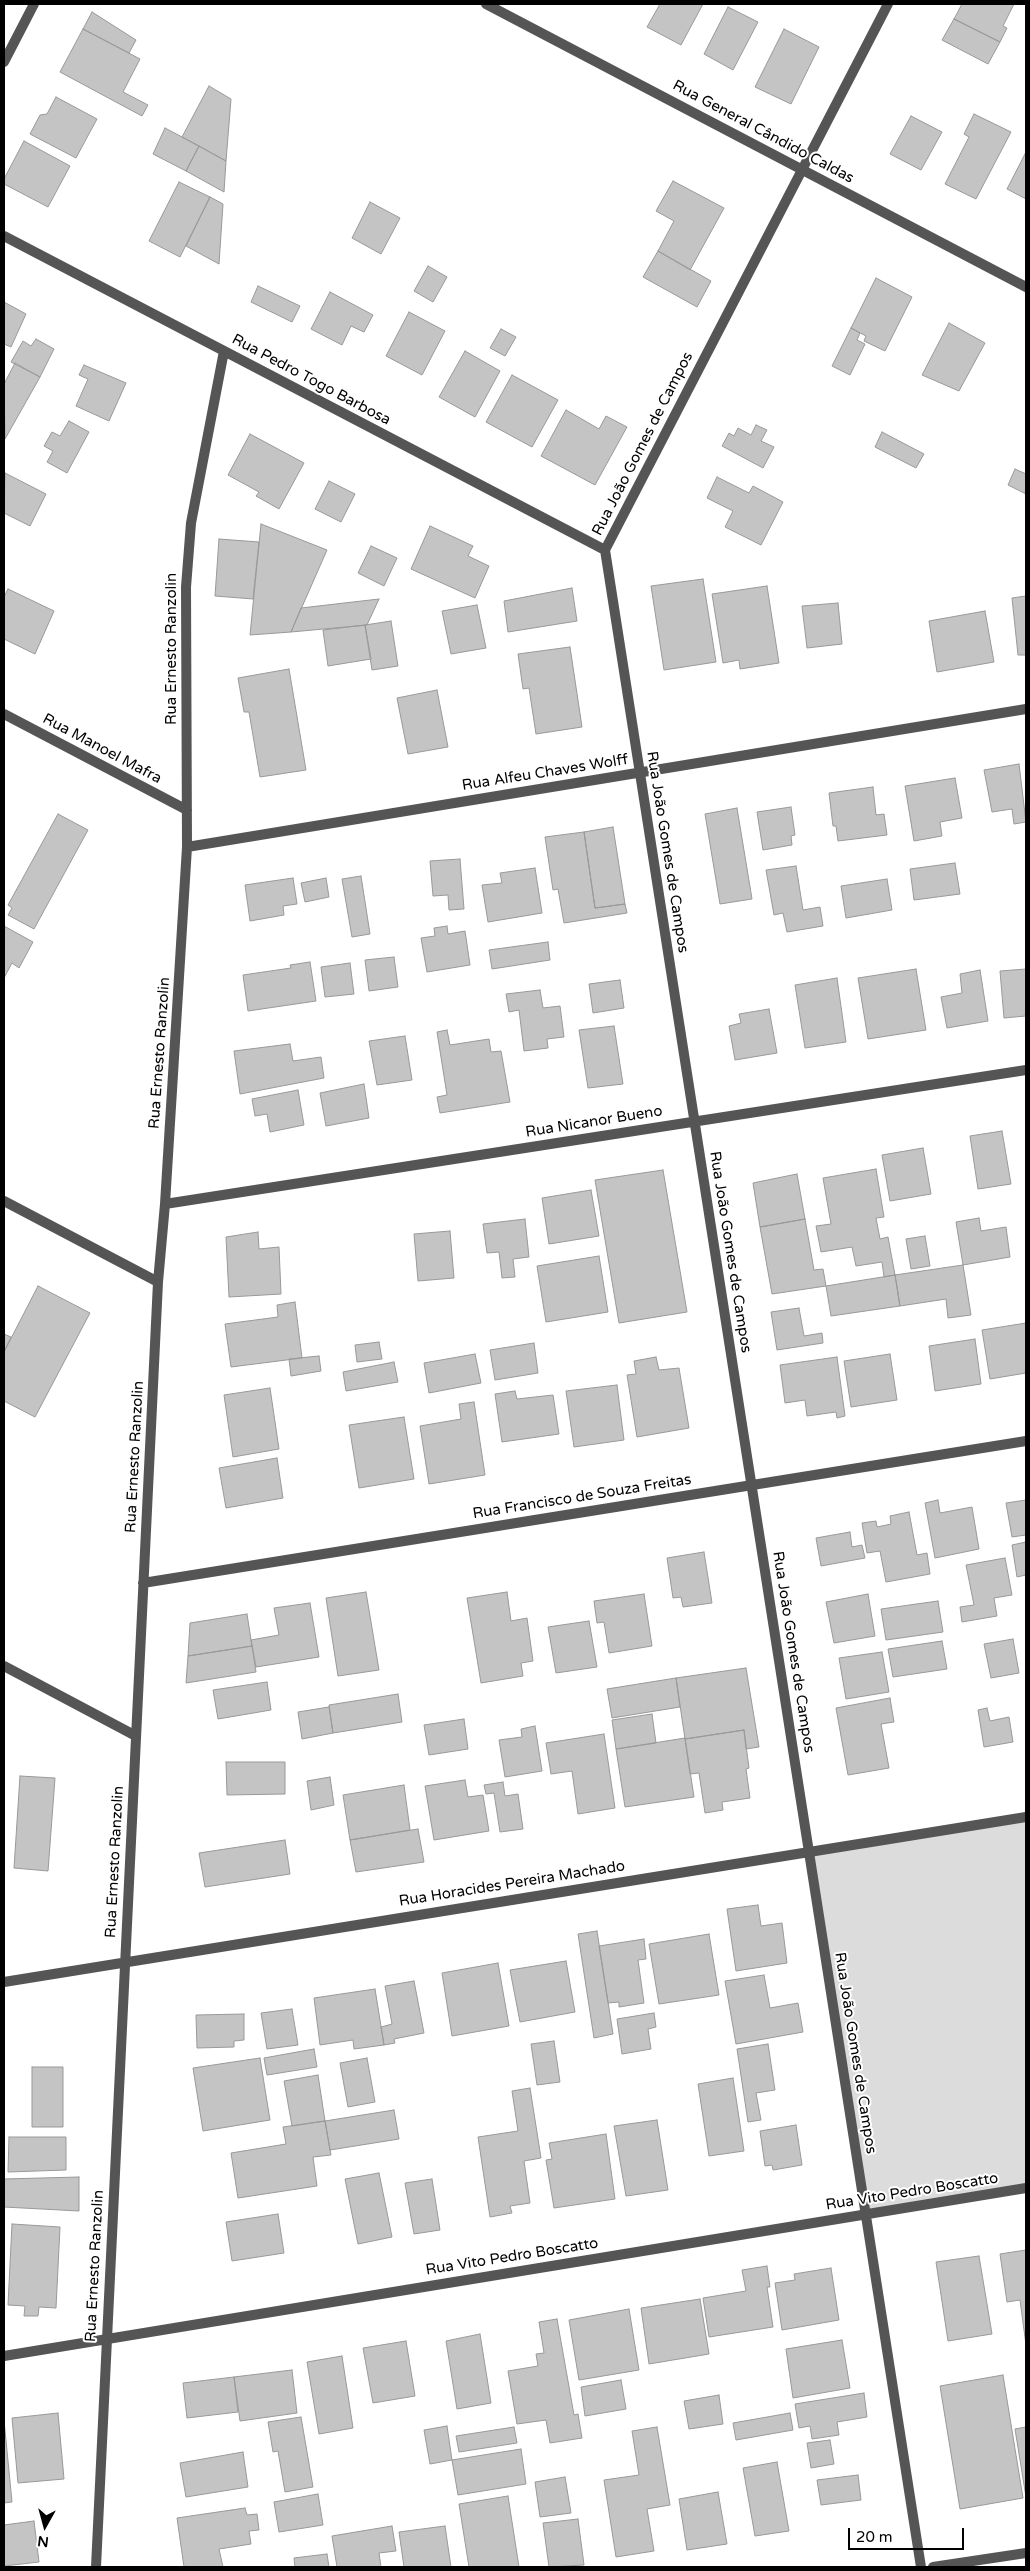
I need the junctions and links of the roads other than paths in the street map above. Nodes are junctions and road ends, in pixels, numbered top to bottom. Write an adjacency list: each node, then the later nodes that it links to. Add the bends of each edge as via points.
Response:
1 (34, 4): 4 (street)
2 (486, 4): 5 (street, Rua General Cândido Caldas)
3 (888, 4): 5 (street, Rua João Gomes de Campos)
4 (4, 62)
5 (802, 170): 7 (street, Rua General Cândido Caldas); 9 (street, Rua João Gomes de Campos)
6 (4, 236): 8 (street, Rua Pedro Togo Barbosa)
7 (1026, 287)
8 (224, 352): 9 (street, Rua Pedro Togo Barbosa); 13 (street, Rua Ernesto Ranzolin, via 191,532 186,587)
9 (605, 550): 12 (street, Rua João Gomes de Campos)
10 (1026, 709): 12 (street, Rua Alfeu Chaves Wolff)
11 (4, 714): 13 (street, Rua Manoel Mafra)
12 (640, 773): 14 (street, Rua Alfeu Chaves Wolff); 16 (street, Rua João Gomes de Campos)
13 (187, 810): 14 (street, Rua Ernesto Ranzolin)
14 (187, 847): 18 (street, Rua Ernesto Ranzolin)
15 (1026, 1070): 16 (street, Rua Nicanor Bueno)
16 (694, 1122): 18 (street, Rua Nicanor Bueno); 21 (street, Rua João Gomes de Campos)
17 (4, 1201): 19 (street)
18 (165, 1204): 19 (street, Rua Ernesto Ranzolin)
19 (158, 1282): 22 (street, Rua Ernesto Ranzolin)
20 (1026, 1441): 21 (street, Rua Francisco de Souza Freitas)
21 (751, 1485): 22 (street, Rua Francisco de Souza Freitas); 26 (street, Rua João Gomes de Campos)
22 (144, 1583): 24 (street, Rua Ernesto Ranzolin)
23 (4, 1666): 24 (street)
24 (136, 1736): 27 (street, Rua Ernesto Ranzolin)
25 (1026, 1817): 26 (street, Rua Horacides Pereira Machado)
26 (809, 1851): 27 (street, Rua Horacides Pereira Machado); 30 (street, Rua João Gomes de Campos)
27 (125, 1962): 28 (street, Rua Horacides Pereira Machado); 31 (street, Rua Ernesto Ranzolin)
28 (4, 1982)
29 (1026, 2188): 30 (street, Rua Vito Pedro Boscatto)
30 (866, 2214): 31 (street, Rua Vito Pedro Boscatto); 35 (street, Rua João Gomes de Campos)
31 (107, 2338): 32 (street, Rua Vito Pedro Boscatto); 34 (street, Rua Ernesto Ranzolin)
32 (4, 2356)
33 (1026, 2553): 36 (street)
34 (96, 2567)
35 (921, 2567)
36 (933, 2567)

